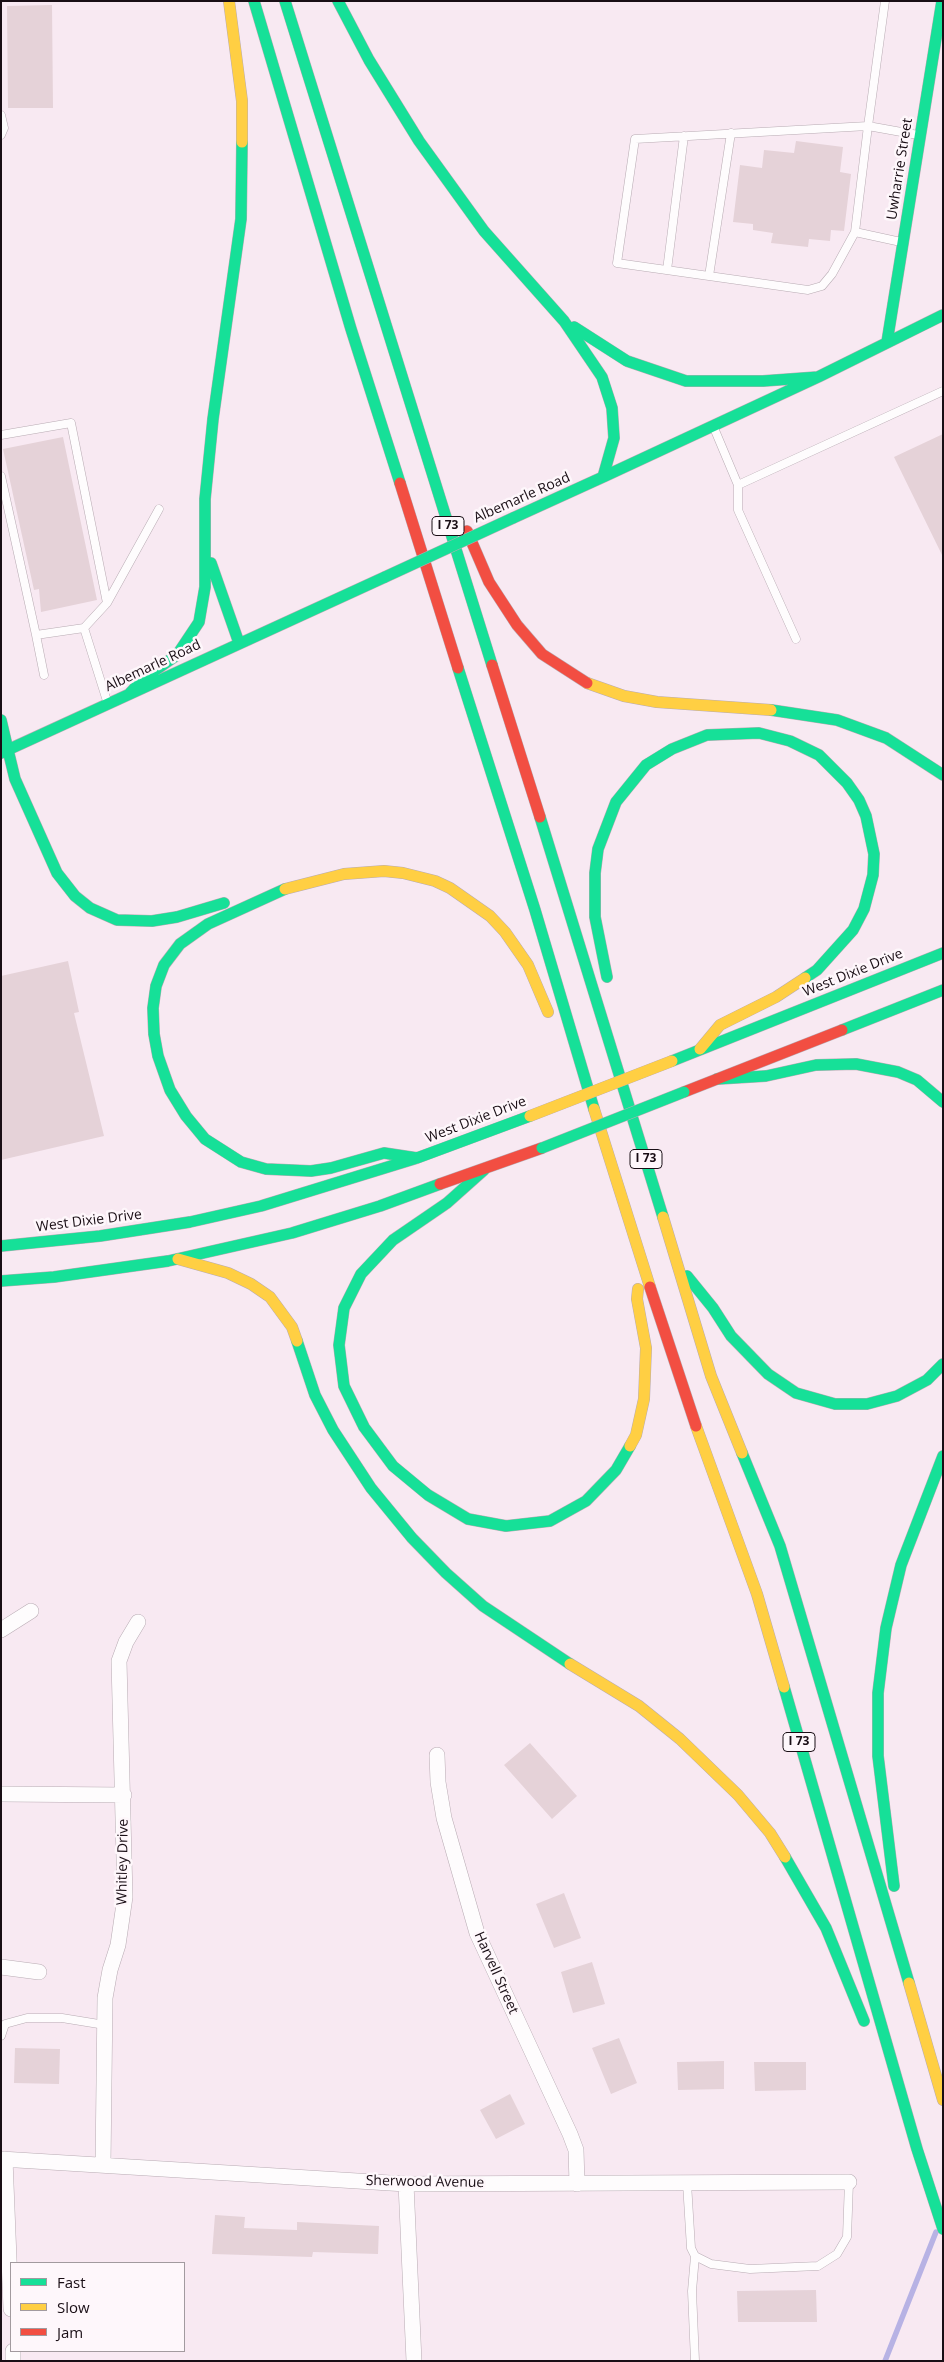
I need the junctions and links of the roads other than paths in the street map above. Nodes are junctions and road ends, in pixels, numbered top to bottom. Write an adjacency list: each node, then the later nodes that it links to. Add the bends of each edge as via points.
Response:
1 (229, 1): 31 (main road, via 242,101 241,219 213,419 205,499)
2 (254, 1): 49 (main road, I 73, via 351,329 535,910)
3 (285, 1): 24 (main road, I 73)
4 (338, 1): 18 (main road, via 369,60 419,141 484,231)
5 (885, 1): 8 (lane)
6 (942, 1): 11 (main road, Uwharrie Street)
7 (1, 115): 10 (lane, via 4,128)
8 (868, 126): 9 (lane); 11 (lane); 13 (lane)
9 (731, 133): 12 (lane); 16 (lane)
10 (1, 135)
11 (920, 135): 14 (main road, Uwharrie Street)
12 (684, 136): 15 (lane); 15 (lane, via 635,138 617,263)
13 (855, 232): 14 (lane); 16 (lane, via 822,286 808,290)
14 (903, 243): 19 (main road, Uwharrie Street)
15 (667, 270): 16 (lane)
16 (709, 276)
17 (943, 315): 19 (main road, Albemarle Road)
18 (564, 321): 20 (main road, via 627,361 686,381); 27 (main road, via 602,377 612,408 614,438)
19 (887, 342): 20 (main road, Albemarle Road)
20 (818, 377): 22 (main road, Albemarle Road)
21 (943, 391): 28 (lane)
22 (713, 426): 27 (main road, Albemarle Road); 28 (lane)
23 (1, 435): 32 (lane, via 71,423)
24 (421, 439): 25 (main road); 50 (main road, I 73)
25 (439, 460)
26 (1, 476): 34 (lane)
27 (603, 478): 36 (main road, Albemarle Road, bridge)
28 (738, 485): 35 (lane, via 738,510)
29 (158, 509): 32 (lane)
30 (461, 516): 42 (main road, via 473,550 506,612 542,654 580,680 624,696 657,702 785,711 837,720 886,738)
31 (205, 548): 36 (main road); 38 (main road, via 205,587 199,622 177,655 144,678)
32 (107, 603): 33 (lane)
33 (84, 628): 34 (lane); 39 (lane)
34 (36, 635): 37 (lane)
35 (796, 639)
36 (239, 643): 38 (main road, Albemarle Road)
37 (44, 675)
38 (130, 693): 39 (main road, Albemarle Road)
39 (107, 704): 41 (main road, Albemarle Road)
40 (1, 720): 41 (main road)
41 (5, 751): 43 (main road, via 57,873 75,896 98,913 118,920 152,921 177,917 261,892)
42 (943, 775)
43 (278, 891): 49 (main road, via 326,877 362,872 403,873 435,881 477,905 505,932 532,973 548,1012); 53 (main road, via 199,930 180,944 164,966 156,986 153,1020 158,1056 170,1090 205,1139 230,1157 266,1169 311,1171 384,1154)
44 (943, 953): 48 (main road, West Dixie Drive)
45 (943, 990): 51 (main road)
46 (611, 991): 48 (main road, via 596,924 595,873 606,823 616,802 636,775 656,757 672,749 707,735 725,733 776,736 819,756 847,783 866,816 874,854 873,875 864,909 853,930 817,970 765,1004 720,1024)
47 (617, 1026): 50 (main road)
48 (700, 1049): 53 (main road, West Dixie Drive, bridge)
49 (575, 1050): 57 (main road, I 73)
50 (613, 1051): 58 (main road, I 73)
51 (717, 1079): 52 (main road, via 766,1076 816,1065 856,1064 917,1080); 54 (main road, bridge)
52 (943, 1102)
53 (417, 1158): 55 (main road, West Dixie Drive, via 261,1206 190,1222 100,1236)
54 (484, 1170): 56 (main road, via 292,1233); 57 (main road, via 447,1204 393,1240 361,1274 344,1308 339,1345 344,1386 370,1434 393,1466 428,1495 468,1519 506,1526 550,1521 586,1501 616,1470 636,1435 644,1400 646,1348 637,1298)
55 (1, 1246)
56 (178, 1259): 59 (main road); 71 (main road, via 228,1273 270,1297 292,1327 315,1395 333,1430 371,1488 412,1538 446,1572 484,1606 533,1642 638,1706 680,1739 738,1795 775,1841 826,1928)
57 (641, 1260): 76 (main road, I 73, via 692,1416 757,1594)
58 (680, 1267): 60 (main road, via 731,1336 768,1374 796,1393 835,1404 867,1404 896,1396 927,1380); 74 (main road, I 73, via 711,1376 780,1546)
59 (1, 1282)
60 (943, 1364)
61 (943, 1456): 74 (main road, via 901,1565 886,1628 878,1693 878,1756 884,1815 896,1898)
62 (31, 1611): 64 (street)
63 (138, 1622): 67 (street, Whitley Drive, via 119,1661)
64 (1, 1630)
65 (436, 1755): 82 (street, Harvell Street, via 444,1818 477,1933 570,2134 576,2150)
66 (1, 1794): 67 (street)
67 (124, 1795): 70 (street, Whitley Drive, via 125,1896 118,1945 105,1998)
68 (1, 1967): 69 (street)
69 (39, 1972)
70 (105, 2026): 72 (lane, via 62,2018 27,2018 5,2024); 78 (street, Whitley Drive)
71 (870, 2035)
72 (1, 2036)
73 (877, 2053): 76 (main road)
74 (930, 2056): 75 (main road, I 73)
75 (943, 2100)
76 (917, 2149): 83 (main road, I 73)
77 (3, 2159): 78 (street, Sherwood Avenue); 85 (street)
78 (102, 2165): 81 (street, Sherwood Avenue)
79 (849, 2182): 80 (street, Sherwood Avenue); 84 (lane, via 847,2237 837,2254 818,2266 750,2269 711,2264)
80 (687, 2183): 82 (street, Sherwood Avenue); 84 (lane, via 691,2248)
81 (406, 2184): 82 (street, Sherwood Avenue); 86 (street)
82 (578, 2184)
83 (943, 2229)
84 (695, 2256): 87 (lane, via 692,2291)
85 (10, 2289)
86 (414, 2361)
87 (695, 2361)

